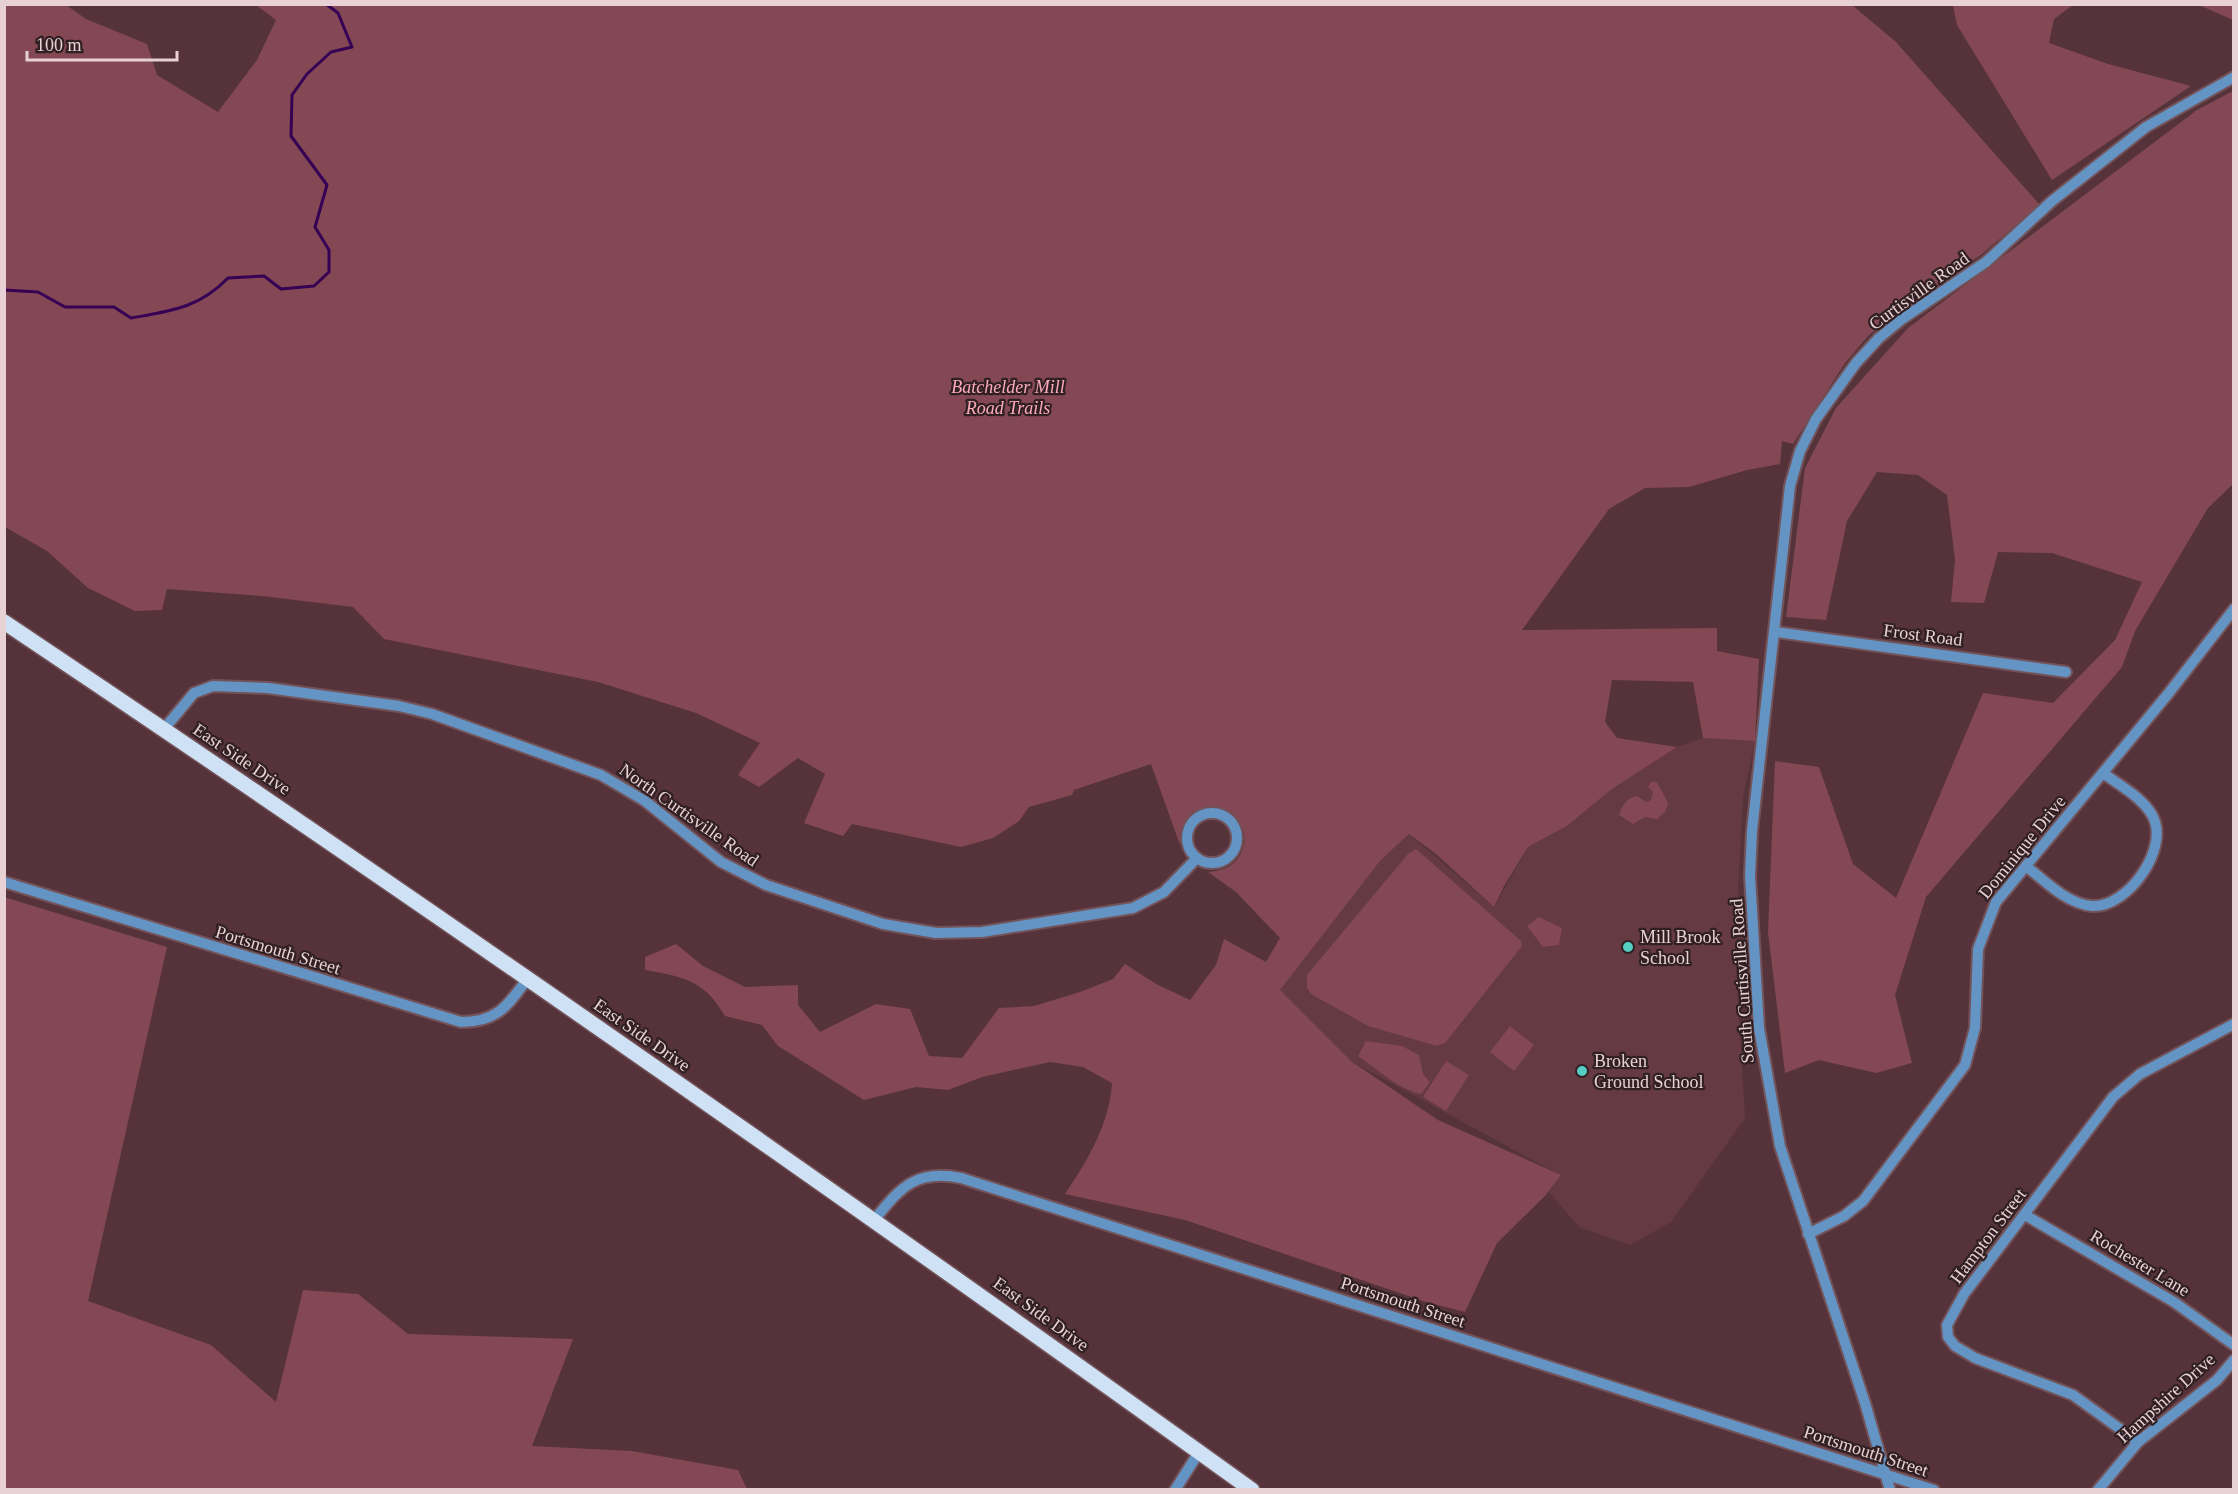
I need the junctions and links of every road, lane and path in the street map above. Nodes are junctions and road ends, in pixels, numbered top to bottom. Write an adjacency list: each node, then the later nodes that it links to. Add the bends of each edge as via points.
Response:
1 (2234, 77): 4 (street, Curtisville Road, via 2166,114 2124,143 2052,201 1986,262 1902,319 1856,363 1816,418 1800,451 1790,486)
2 (2234, 609): 7 (street, Dominique Drive)
3 (4, 622): 6 (main road, East Side Drive)
4 (1776, 632): 5 (street, Frost Road); 15 (street, South Curtisville Road, via 1758,761 1750,876 1761,1050 1780,1146)
5 (2066, 672)
6 (164, 729): 8 (street, North Curtisville Road, via 194,693 213,686 268,688 432,714 601,775 645,801 721,862 766,885 883,924 925,932 982,933 1133,908 1164,892); 11 (main road, East Side Drive)
7 (2103, 773): 9 (street, Dominique Drive); 9 (street, via 2145,805 2156,824 2155,852 2128,889 2107,904 2080,904)
8 (1197, 858): 8 (street, via 1218,863 1235,850 1238,836 1229,818 1208,812 1190,825 1188,847)
9 (2026, 866): 15 (street, Dominique Drive, via 1996,902 1982,933 1976,966 1973,1040 1958,1077 1863,1201 1844,1216)
10 (4, 882): 11 (street, Portsmouth Street, via 460,1022 484,1021 495,1015 509,1005)
11 (528, 978): 14 (main road, East Side Drive)
12 (2234, 1024): 13 (street, Hampton Street, via 2124,1086)
13 (2025, 1215): 16 (street, Rochester Lane, via 2174,1302); 18 (street, Hampton Street, via 1950,1314 1948,1337 1975,1358 2073,1395)
14 (875, 1219): 19 (main road, East Side Drive); 20 (street, Portsmouth Street, via 913,1181 936,1175 961,1178)
15 (1808, 1234): 20 (street, South Curtisville Road)
16 (2234, 1345)
17 (2234, 1360): 18 (street, Hampshire Drive, via 2217,1380)
18 (2138, 1442): 25 (street, Hampshire Drive)
19 (1199, 1452): 21 (street); 22 (main road, East Side Drive)
20 (1886, 1475): 23 (street, South Curtisville Road); 24 (street, Portsmouth Street)
21 (1174, 1490)
22 (1252, 1490)
23 (1890, 1490)
24 (1934, 1490)
25 (2098, 1490)

